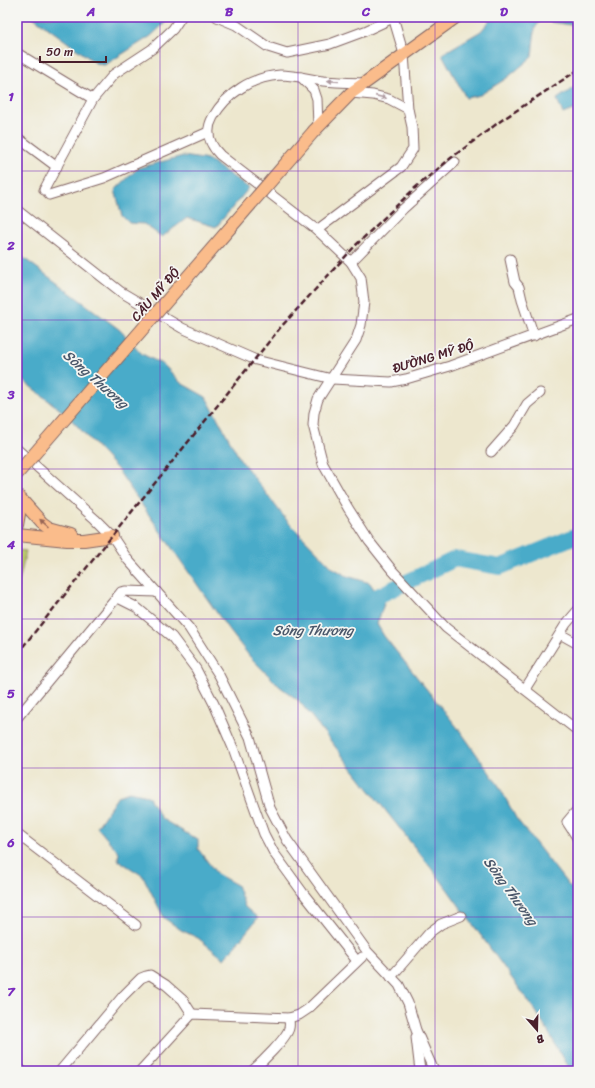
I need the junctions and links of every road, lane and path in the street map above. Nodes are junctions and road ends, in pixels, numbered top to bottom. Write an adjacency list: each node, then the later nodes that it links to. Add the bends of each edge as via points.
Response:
1 (181, 17): 10 (street, via 173,29 152,49 114,74)
2 (217, 17): 3 (street, via 236,25 268,47 287,53 330,44)
3 (393, 17): 6 (street)
4 (456, 17): 6 (main road, CẦU MỸ ĐỘ)
5 (17, 53): 10 (street)
6 (404, 54): 8 (main road, CẦU MỸ ĐỘ); 11 (street)
7 (301, 77): 8 (street, one-way to 7); 12 (street, via 316,94); 13 (street, via 280,75 261,78 242,87 226,98 216,111)
8 (366, 83): 9 (main road, CẦU MỸ ĐỘ)
9 (351, 93): 11 (street, one-way to 11, via 390,99); 12 (main road, CẦU MỸ ĐỘ)
10 (93, 99): 16 (street)
11 (408, 109): 18 (street, via 413,149 402,167)
12 (316, 129): 27 (main road, CẦU MỸ ĐỘ, bridge)
13 (208, 132): 16 (street, via 104,178 46,193); 18 (street, via 212,146 220,155)
14 (18, 138): 16 (street)
15 (455, 162): 20 (street)
16 (57, 167)
17 (17, 210): 23 (street, ĐƯỜNG MỸ ĐỘ, via 96,274 160,316 267,363)
18 (317, 230): 20 (street)
19 (510, 259): 22 (street, via 515,282 519,287)
20 (351, 262): 23 (street, via 362,284 364,302 356,340)
21 (578, 319): 22 (street, ĐƯỜNG MỸ ĐỘ)
22 (534, 336): 23 (street, ĐƯỜNG MỸ ĐỘ, via 450,366 391,382)
23 (332, 379): 39 (street, via 318,399 313,425 323,464 348,508 392,570 446,628)
24 (540, 393): 26 (street, via 527,404 514,426)
25 (17, 449): 32 (street)
26 (491, 452)
27 (17, 474)
28 (17, 495): 33 (main road, one-way to 28, via 49,528)
29 (17, 505): 30 (main road)
30 (17, 524)
31 (17, 535): 33 (main road, via 67,540)
32 (112, 536): 33 (main road); 34 (street, via 128,560)
33 (93, 539)
34 (158, 592): 35 (street, via 126,591); 47 (street, via 189,628 219,675 250,737 270,808 287,840)
35 (118, 596): 40 (street); 48 (street, via 136,607 172,638 196,669 233,748 264,834 274,853 302,893)
36 (578, 610): 37 (street)
37 (560, 634): 38 (street); 39 (street)
38 (578, 644)
39 (526, 689): 41 (street)
40 (17, 718)
41 (578, 731)
42 (578, 809): 44 (street, via 567,822)
43 (17, 834): 46 (street)
44 (578, 839)
45 (461, 916): 49 (street, via 441,924 430,932)
46 (136, 925)
47 (367, 951): 48 (street); 49 (street)
48 (357, 961): 51 (street, via 308,1009)
49 (391, 977): 52 (street, via 399,985 408,1003)
50 (192, 1014): 51 (street); 55 (street, via 183,1000 166,985 150,976 141,978); 56 (street)
51 (289, 1018): 57 (street, via 286,1034 263,1062)
52 (416, 1030): 58 (street); 59 (street)
53 (17, 1066): 54 (street)
54 (22, 1071)
55 (60, 1071)
56 (140, 1071)
57 (252, 1071)
58 (420, 1071)
59 (434, 1071)

